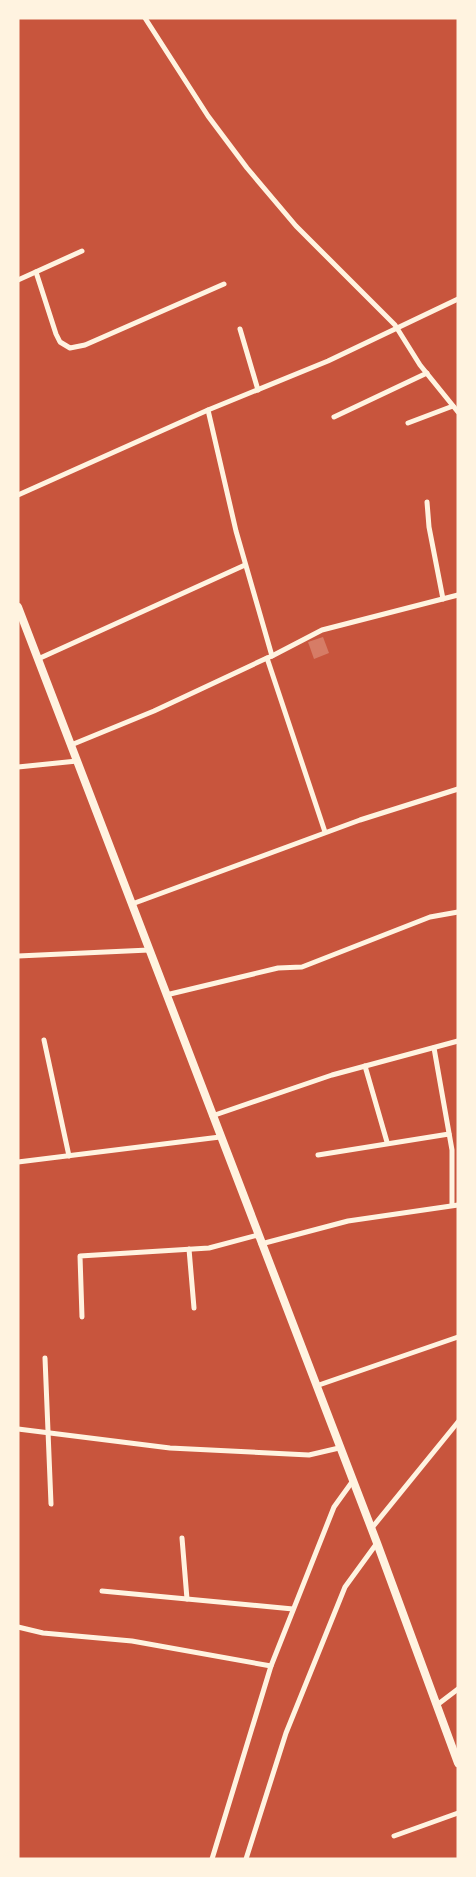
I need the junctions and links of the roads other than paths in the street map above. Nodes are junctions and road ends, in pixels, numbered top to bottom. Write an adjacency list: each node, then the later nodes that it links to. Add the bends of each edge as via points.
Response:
1 (144, 18): 8 (street, via 208,117 263,189)
2 (82, 251): 3 (street)
3 (36, 272): 4 (street); 5 (street, via 56,334 70,348)
4 (18, 280)
5 (224, 284)
6 (458, 299): 8 (street)
7 (240, 329): 10 (street)
8 (398, 329): 9 (street); 10 (street)
9 (427, 373): 11 (street); 14 (street)
10 (258, 390): 12 (street)
11 (453, 406): 13 (street); 15 (street)
12 (208, 410): 16 (street); 18 (street)
13 (458, 412)
14 (334, 417)
15 (408, 423)
16 (18, 495)
17 (427, 502): 20 (street)
18 (246, 565): 22 (street); 23 (street)
19 (458, 595): 20 (street)
20 (443, 599): 22 (street, via 322,630)
21 (18, 607): 23 (main road)
22 (270, 657): 24 (street); 28 (street)
23 (38, 659): 24 (main road)
24 (71, 745): 25 (main road)
25 (77, 761): 26 (street); 29 (main road)
26 (18, 767)
27 (458, 789): 28 (street)
28 (325, 832): 29 (street)
29 (132, 904): 31 (main road)
30 (458, 912): 33 (street, via 430,917 302,967 278,968)
31 (149, 950): 32 (street); 33 (main road)
32 (18, 956)
33 (166, 995): 38 (main road)
34 (44, 1040): 43 (street)
35 (458, 1041): 36 (street)
36 (434, 1048): 37 (street); 39 (street)
37 (365, 1066): 38 (street); 41 (street)
38 (212, 1116): 40 (main road)
39 (449, 1134): 41 (street); 45 (street)
40 (220, 1137): 43 (street); 46 (main road)
41 (387, 1142): 42 (street)
42 (318, 1155)
43 (69, 1156): 44 (street)
44 (18, 1162)
45 (455, 1205): 47 (street, via 348,1221)
46 (258, 1235): 47 (main road); 48 (street)
47 (261, 1244): 53 (main road)
48 (189, 1250): 49 (street); 50 (street, via 80,1256)
49 (194, 1308)
50 (82, 1317)
51 (458, 1337): 53 (street)
52 (45, 1358): 56 (street)
53 (316, 1386): 57 (main road)
54 (458, 1422): 60 (street)
55 (18, 1429): 56 (street)
56 (48, 1433): 57 (street, via 170,1448 309,1455); 59 (street)
57 (339, 1448): 58 (main road)
58 (352, 1482): 60 (main road); 65 (street, via 334,1507)
59 (51, 1504)
60 (371, 1529): 62 (main road)
61 (182, 1538): 64 (street)
62 (377, 1543): 69 (main road); 75 (street, via 345,1587 286,1733)
63 (102, 1591): 64 (street)
64 (187, 1599): 65 (street)
65 (293, 1609): 67 (street)
66 (18, 1627): 67 (street, via 132,1641)
67 (271, 1666): 74 (street)
68 (458, 1689): 69 (street)
69 (436, 1705): 70 (main road)
70 (454, 1743): 71 (main road)
71 (458, 1763)
72 (458, 1813): 73 (street)
73 (394, 1836)
74 (212, 1859)
75 (246, 1859)

